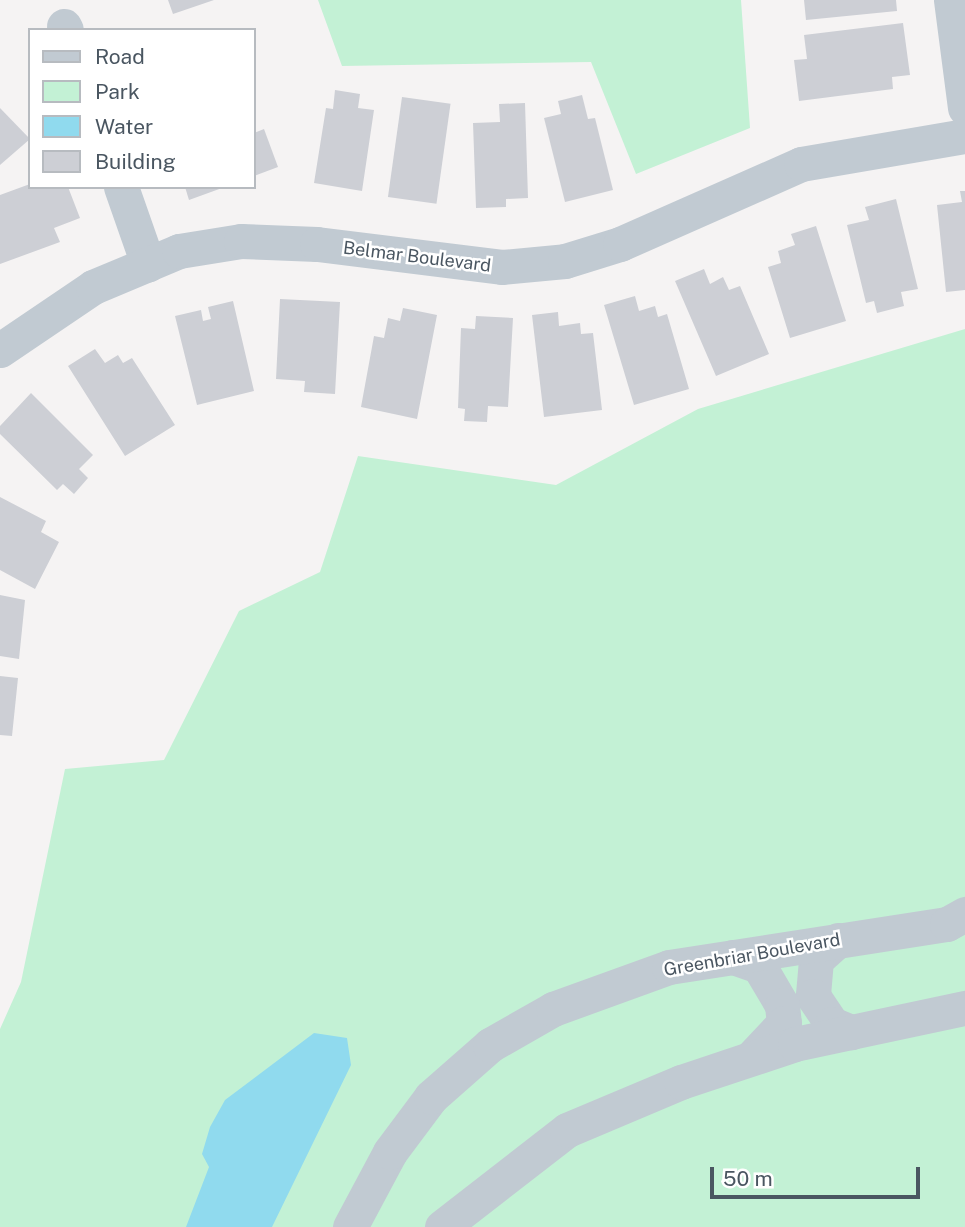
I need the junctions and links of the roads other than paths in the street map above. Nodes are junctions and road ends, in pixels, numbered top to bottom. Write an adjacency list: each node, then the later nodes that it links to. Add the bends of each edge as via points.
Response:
1 (951, 0): 2 (street)
2 (965, 108)
3 (965, 136): 5 (street, Belmar Boulevard, via 801,164 620,244 565,261 502,267 317,244 241,242 179,251)
4 (122, 189): 5 (street)
5 (148, 264): 6 (street, Belmar Boulevard, via 93,288)
6 (0, 350)
7 (965, 914): 8 (street, Greenbriar Boulevard, via 947,924)
8 (838, 940): 9 (street, Greenbriar Boulevard); 11 (street, via 816,960 813,996 832,1024)
9 (733, 957): 12 (street, via 759,966 782,1005 784,1023); 13 (street, Greenbriar Boulevard, via 669,967 552,1009 489,1045 431,1097 390,1152)
10 (965, 1008): 11 (street)
11 (851, 1032): 12 (street)
12 (750, 1059): 14 (street, via 567,1130)
13 (350, 1227)
14 (442, 1227)

